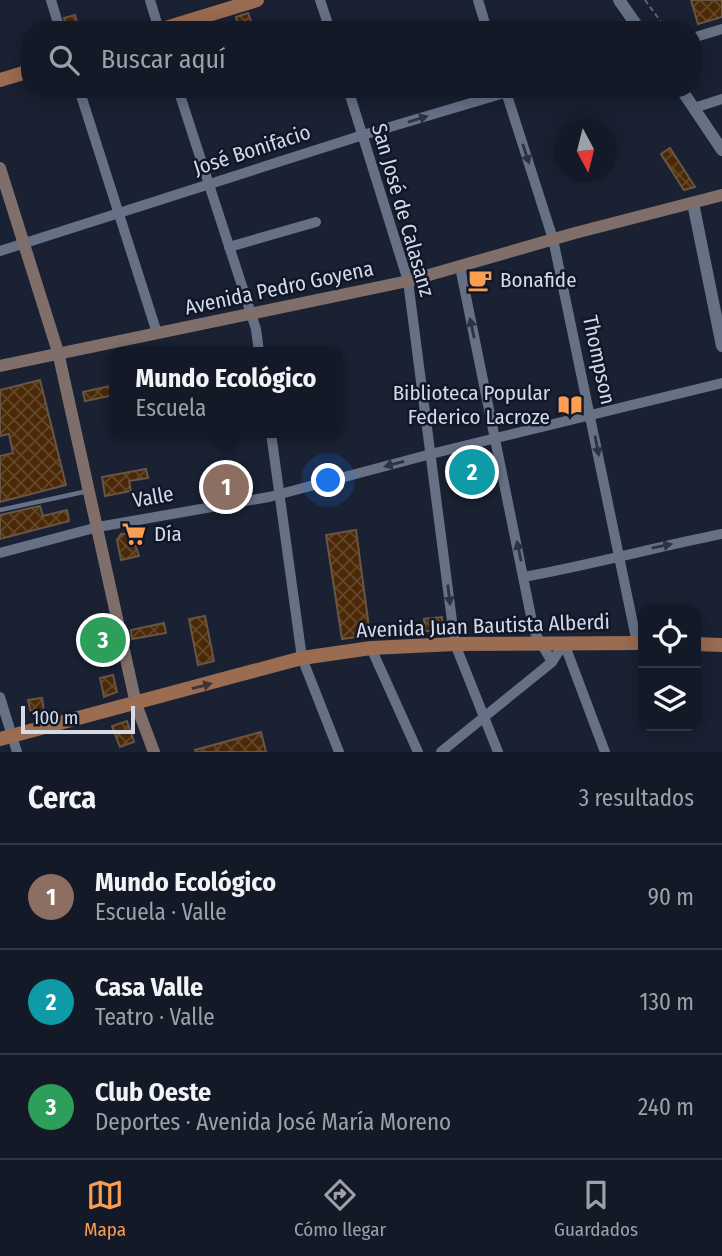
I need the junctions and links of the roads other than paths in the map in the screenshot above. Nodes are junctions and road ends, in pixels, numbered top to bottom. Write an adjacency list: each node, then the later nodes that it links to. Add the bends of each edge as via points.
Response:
1 (51, 0): 7 (street)
2 (150, 0): 8 (street)
3 (257, 0): 9 (main road)
4 (320, 0): 10 (street)
5 (478, 0): 11 (street)
6 (619, 0): 12 (street)
7 (57, 21)
8 (156, 21)
9 (188, 21)
10 (327, 21)
11 (484, 21)
12 (634, 21)
13 (722, 29): 14 (street)
14 (701, 35)
15 (21, 74): 16 (main road)
16 (0, 80)
17 (82, 98): 31 (street)
18 (181, 98): 28 (street)
19 (351, 98): 25 (street, San José de Calasanz)
20 (483, 98): 25 (street, José Bonifacio, one-way to 20)
21 (508, 98): 33 (street, Thompson, one-way to 33)
22 (687, 98): 24 (street)
23 (722, 99): 24 (street)
24 (694, 108): 26 (street)
25 (363, 135): 28 (street, José Bonifacio); 38 (street, San José de Calasanz)
26 (722, 150)
27 (0, 168): 34 (main road)
28 (208, 184): 31 (street, José Bonifacio); 35 (street)
29 (722, 195): 30 (main road, Avenida Pedro Goyena)
30 (693, 204): 33 (main road, Avenida Pedro Goyena, via 637,222); 39 (street)
31 (119, 214): 34 (street, José Bonifacio); 41 (street)
32 (316, 222): 35 (street)
33 (558, 238): 37 (main road, Avenida Pedro Goyena); 47 (street, Thompson)
34 (24, 243): 36 (street, José Bonifacio); 44 (main road)
35 (229, 247): 40 (street)
36 (0, 251)
37 (460, 267): 38 (main road, Avenida Pedro Goyena); 49 (street, one-way to 37)
38 (408, 281): 40 (main road, Avenida Pedro Goyena); 50 (street, San José de Calasanz)
39 (716, 295): 42 (street)
40 (251, 314): 41 (main road, Avenida Pedro Goyena); 43 (street)
41 (158, 333): 44 (main road, Avenida Pedro Goyena)
42 (722, 346)
43 (258, 347)
44 (58, 352): 45 (main road, Avenida Pedro Goyena); 51 (main road)
45 (0, 366)
46 (722, 383): 47 (street, Valle)
47 (591, 415): 49 (street, Valle); 57 (street, Thompson, one-way to 57)
48 (272, 438): 52 (street)
49 (496, 439): 50 (street, Valle); 58 (street, one-way to 49)
50 (431, 454): 52 (street, Valle, one-way to 52); 63 (street, San José de Calasanz, one-way to 63)
51 (89, 491): 53 (lane); 54 (main road)
52 (280, 494): 54 (street, Valle); 67 (street)
53 (0, 510)
54 (98, 527): 56 (street, Valle); 70 (main road)
55 (722, 534): 57 (street, one-way to 55)
56 (0, 553)
57 (619, 557): 58 (street); 59 (street, Thompson)
58 (524, 577): 60 (street, via 534,631)
59 (638, 635)
60 (542, 643): 61 (main road, Avenida Juan Bautista Alberdi); 63 (main road, Avenida Juan Bautista Alberdi); 68 (street)
61 (564, 643): 62 (main road, Avenida Juan Bautista Alberdi); 68 (street); 79 (street)
62 (638, 643)
63 (455, 644): 66 (main road, Avenida Juan Bautista Alberdi); 71 (street, San José de Calasanz)
64 (701, 644): 65 (main road)
65 (722, 645)
66 (371, 648): 67 (main road, Avenida Juan Bautista Alberdi); 76 (street)
67 (302, 659): 70 (main road, Avenida Juan Bautista Alberdi, one-way to 67); 75 (street)
68 (552, 662): 71 (street)
69 (0, 697): 72 (street)
70 (136, 704): 72 (main road, Avenida Juan Bautista Alberdi); 74 (main road)
71 (484, 718): 77 (street); 78 (street, San José de Calasanz)
72 (6, 737): 73 (street)
73 (17, 752)
74 (154, 752)
75 (339, 752)
76 (418, 752)
77 (441, 752)
78 (498, 752)
79 (605, 752)

